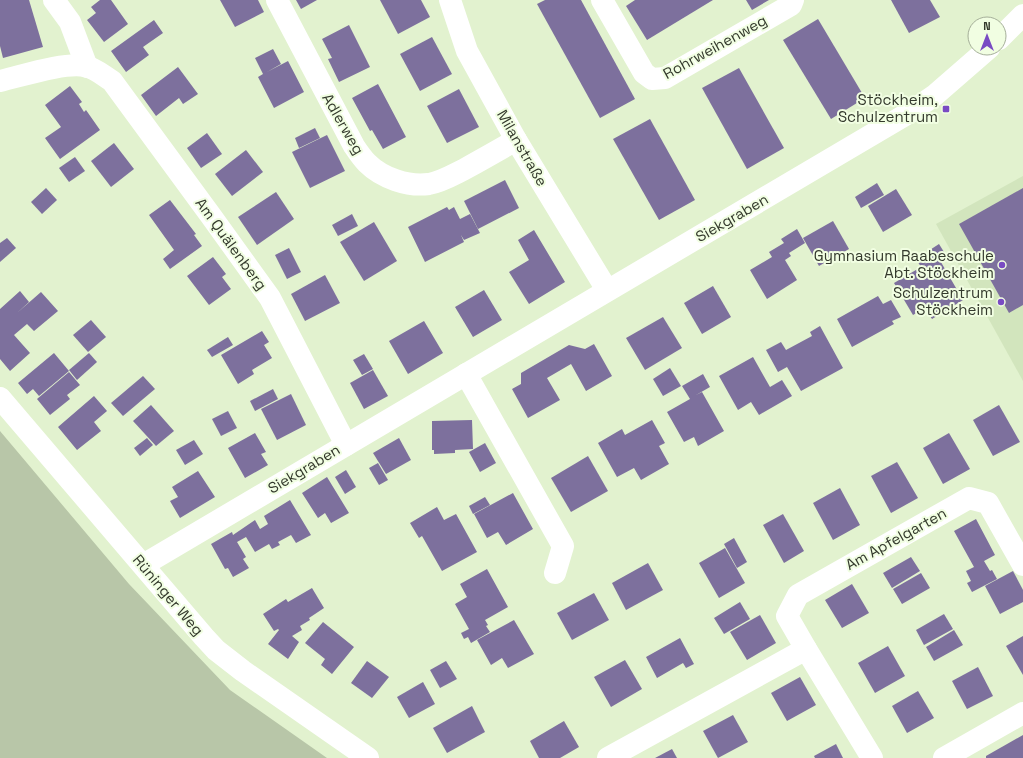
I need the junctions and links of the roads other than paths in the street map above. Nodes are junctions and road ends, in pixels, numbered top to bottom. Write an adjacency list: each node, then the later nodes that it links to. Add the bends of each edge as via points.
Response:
1 (54, 0): 9 (street, via 70,22)
2 (277, 0): 11 (street, Adlerweg, via 354,146 368,164 383,175 399,182 430,184 447,178)
3 (450, 0): 11 (street, Milanstraße, via 466,51)
4 (602, 0): 5 (street, Rohrweihenweg, via 644,73 652,78 665,78 791,5)
5 (793, 0)
6 (1023, 15): 7 (street)
7 (1007, 31)
8 (980, 56): 12 (street, Siekgraben, via 935,95 912,111)
9 (87, 67): 10 (street, Am Quälenberg, via 62,66); 15 (street, Am Quälenberg, via 100,72 112,82 270,298)
10 (0, 81)
11 (516, 140): 12 (street, Milanstraße)
12 (607, 290): 13 (street, Siekgraben)
13 (466, 374): 15 (street, Siekgraben); 18 (street, via 563,546)
14 (0, 398): 16 (street, Rüninger Weg)
15 (346, 444): 16 (street, Siekgraben)
16 (143, 564): 21 (street, Rüninger Weg, via 216,650)
17 (1023, 565): 19 (street, Am Apfelgarten, via 988,503 970,498 798,595 787,616)
18 (555, 573)
19 (806, 649): 22 (street); 23 (street, Am Apfelgarten)
20 (1023, 713): 24 (street)
21 (368, 758)
22 (608, 758)
23 (872, 758)
24 (944, 758)

